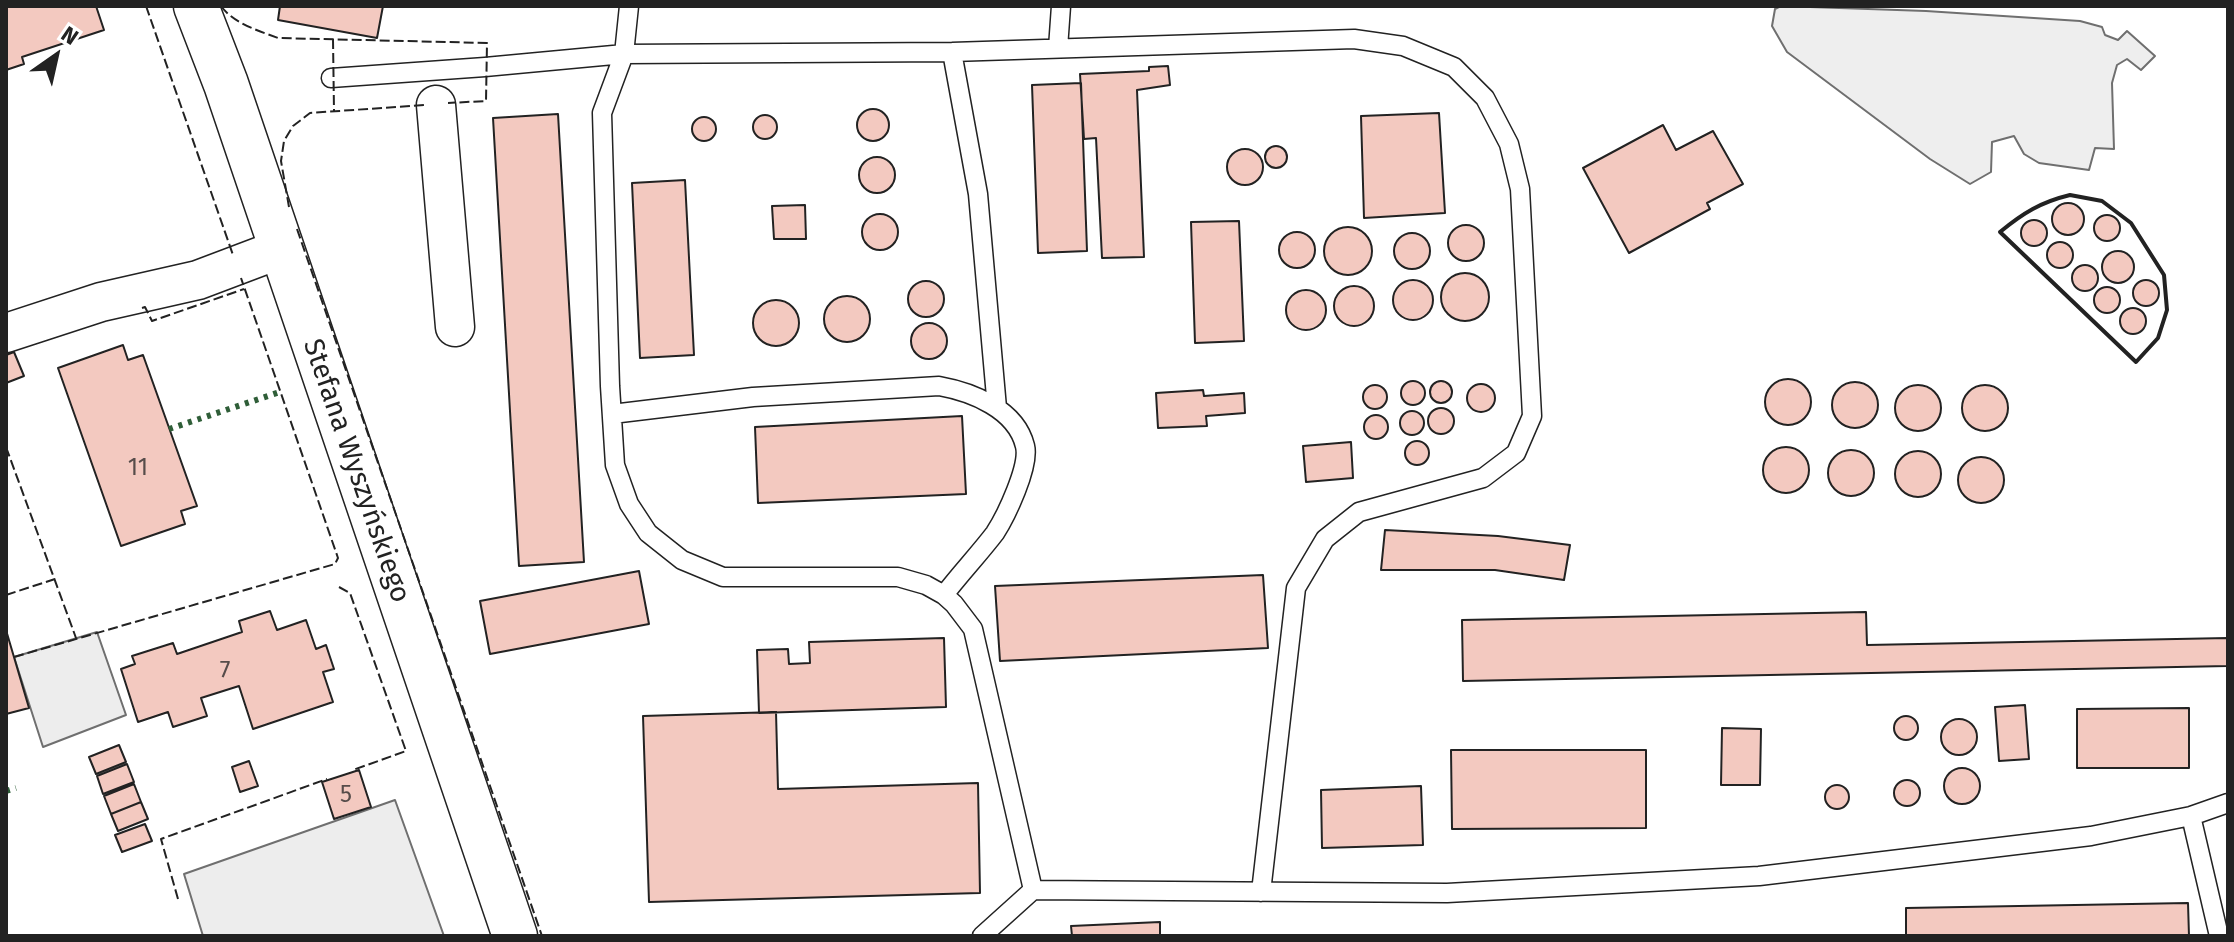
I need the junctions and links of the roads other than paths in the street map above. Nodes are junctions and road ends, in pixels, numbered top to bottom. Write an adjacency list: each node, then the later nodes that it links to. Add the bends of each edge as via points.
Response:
1 (196, 6): 9 (street, Stefana Wyszyńskiego)
2 (629, 6): 6 (lane)
3 (1061, 6): 4 (lane)
4 (1058, 48): 5 (lane); 18 (lane, via 1354,39 1403,46 1454,67 1485,98 1509,144 1520,189 1532,416 1516,453 1483,478 1359,512 1325,539 1296,588)
5 (952, 52): 6 (lane); 12 (lane, via 978,194)
6 (624, 54): 8 (lane); 13 (lane, via 602,113)
7 (331, 78): 8 (lane)
8 (434, 88): 10 (street)
9 (280, 249): 11 (street, via 198,280 101,302); 19 (street, Stefana Wyszyńskiego)
10 (455, 327)
11 (6, 333)
12 (997, 408): 13 (lane, via 967,392 939,386 753,397); 14 (lane, via 1009,417 1026,448 1018,490 996,531)
13 (612, 414): 14 (lane, via 615,465 629,504 648,533 682,560 723,577 898,577)
14 (944, 595): 17 (lane, via 973,629)
15 (2228, 803): 16 (lane)
16 (2191, 816): 18 (lane, via 2091,836 1759,876 1447,893); 21 (lane)
17 (1033, 890): 18 (lane); 20 (lane)
18 (1261, 892)
19 (515, 936)
20 (982, 936)
21 (2219, 936)

